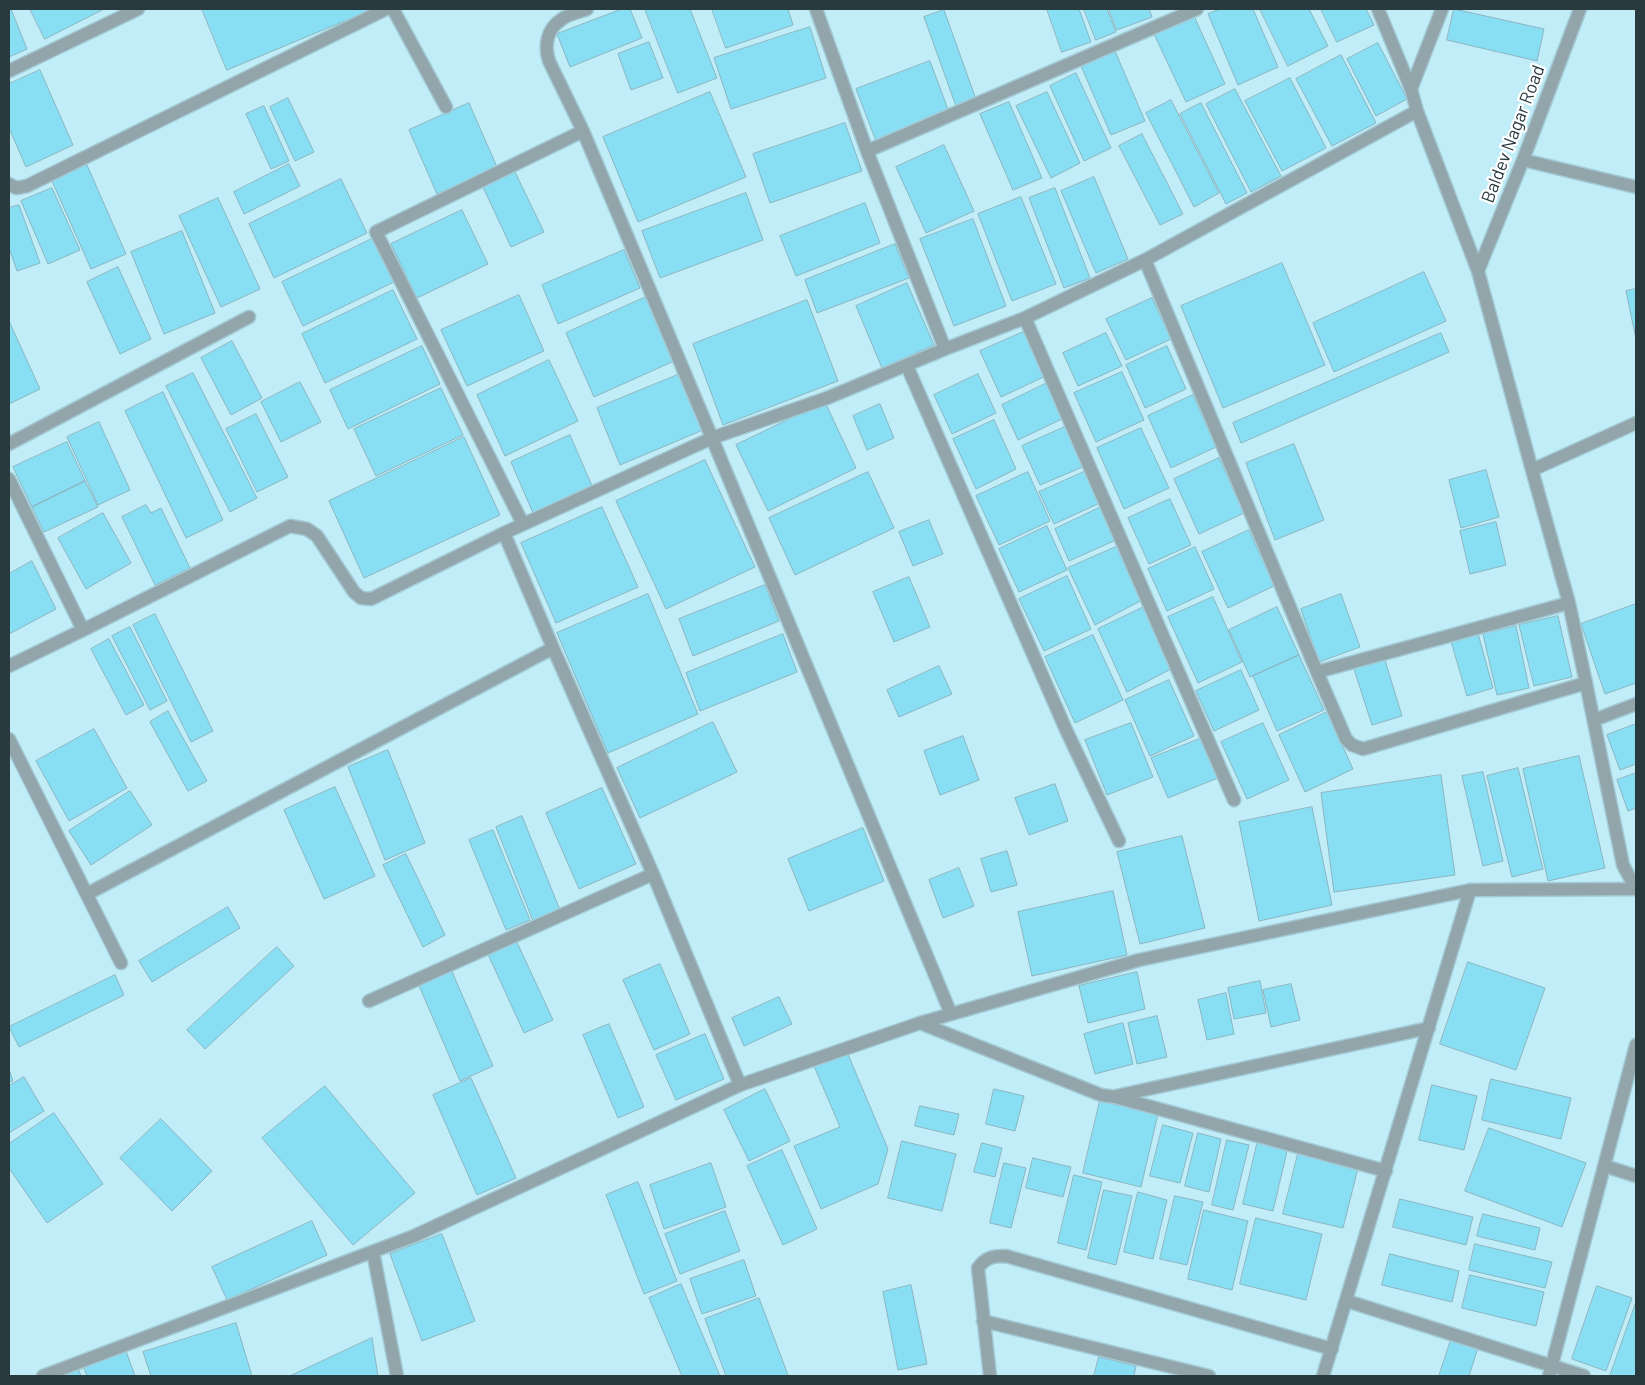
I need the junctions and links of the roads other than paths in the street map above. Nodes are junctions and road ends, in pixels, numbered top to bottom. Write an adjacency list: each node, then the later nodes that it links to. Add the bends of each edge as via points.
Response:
1 (138, 9): 10 (street)
2 (386, 9): 17 (street, via 27,186 16,188)
3 (393, 9): 12 (street)
4 (587, 9): 14 (street, via 562,18 547,39 546,50)
5 (816, 9): 15 (street)
6 (1196, 9): 15 (street)
7 (1378, 9): 11 (street)
8 (1442, 9): 11 (street)
9 (1580, 9): 16 (street, Baldev Nagar Road)
10 (9, 71)
11 (1411, 89): 13 (street)
12 (446, 107)
13 (1418, 111): 19 (street); 20 (street)
14 (583, 131): 26 (street); 30 (street, via 376,232)
15 (867, 151): 23 (street)
16 (1523, 160): 18 (street); 20 (street, Baldev Nagar Road)
17 (9, 184)
18 (1636, 187)
19 (1144, 260): 22 (street); 36 (street)
20 (1478, 271): 28 (street)
21 (249, 317): 27 (street)
22 (1025, 318): 23 (street); 41 (street)
23 (945, 349): 24 (street)
24 (907, 366): 26 (street); 42 (street, via 1067,732)
25 (1636, 423): 28 (street)
26 (712, 438): 30 (street); 50 (street)
27 (9, 444)
28 (1532, 470): 32 (street)
29 (9, 479): 33 (street)
30 (523, 524): 31 (street)
31 (504, 533): 33 (street, via 371,599 361,598 354,592 317,536 307,529 290,526); 34 (street)
32 (1568, 603): 36 (street); 37 (street)
33 (83, 630): 35 (street)
34 (553, 648): 43 (street); 47 (street)
35 (9, 666)
36 (1317, 672): 37 (street, via 1346,739 1363,749)
37 (1586, 683): 39 (street)
38 (1636, 704): 39 (street)
39 (1594, 720): 44 (street, via 1623,865)
40 (9, 739): 47 (street)
41 (1234, 800)
42 (1119, 841)
43 (653, 874): 49 (street); 54 (street)
44 (1636, 885)
45 (1636, 889): 46 (street)
46 (1470, 890): 50 (street, via 1139,960); 52 (street)
47 (87, 894): 48 (street)
48 (121, 963)
49 (368, 1001)
50 (951, 1014): 51 (street)
51 (920, 1023): 54 (street); 55 (street, via 1101,1095)
52 (1429, 1028): 55 (street); 57 (street)
53 (1636, 1044): 56 (street)
54 (740, 1085): 59 (street)
55 (1115, 1097): 57 (street)
56 (1605, 1166): 58 (street); 63 (street)
57 (1386, 1171): 60 (street)
58 (1636, 1176)
59 (373, 1252): 64 (street); 65 (street)
60 (1347, 1301): 62 (street); 63 (street)
61 (983, 1322): 62 (street, via 978,1268 984,1260 1006,1256); 66 (street); 67 (street)
62 (1332, 1349): 68 (street)
63 (1550, 1371): 69 (street)
64 (43, 1376)
65 (397, 1376)
66 (990, 1376)
67 (1209, 1376)
68 (1323, 1376)
69 (1584, 1376)

